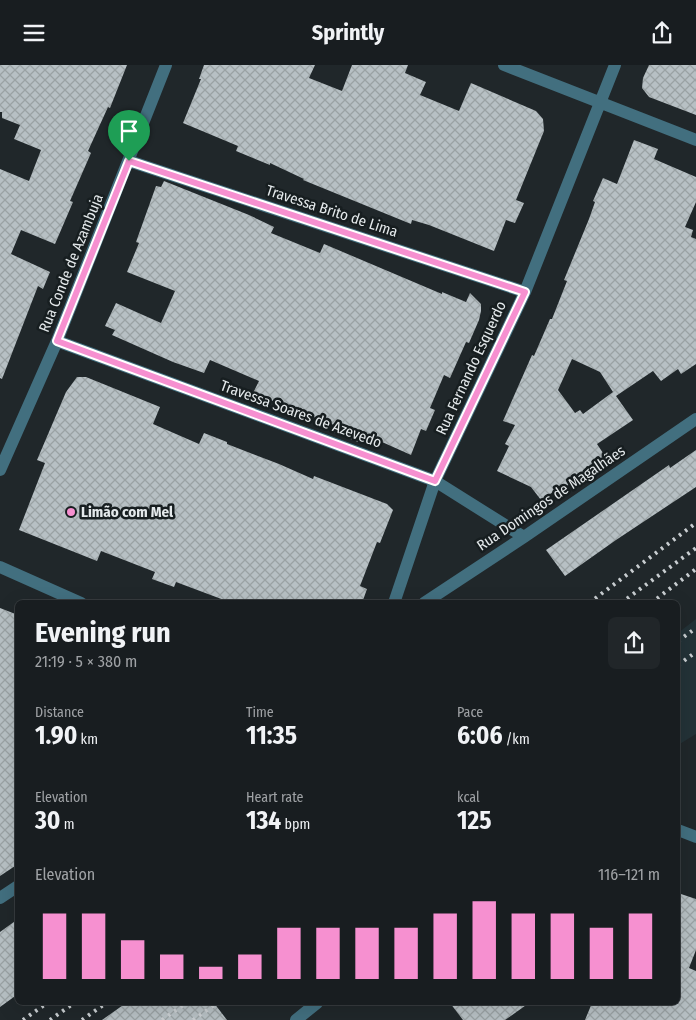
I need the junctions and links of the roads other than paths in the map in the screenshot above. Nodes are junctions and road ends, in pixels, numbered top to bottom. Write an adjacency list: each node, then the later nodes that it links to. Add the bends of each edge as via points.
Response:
1 (166, 65): 6 (street, Rua Conde de Azambuja)
2 (504, 65): 4 (street)
3 (615, 65): 4 (street, Rua Fernando Esquerdo)
4 (600, 103): 5 (street); 7 (street, Rua Fernando Esquerdo)
5 (696, 140)
6 (129, 161): 7 (street, Travessa Brito de Lima); 8 (street, Rua Conde de Azambuja)
7 (525, 292): 11 (street, Rua Fernando Esquerdo)
8 (57, 341): 10 (street, Rua Conde de Azambuja); 11 (street, Travessa Soares de Azevedo)
9 (696, 419): 12 (street, Rua Domingos de Magalhães)
10 (0, 470)
11 (435, 481): 12 (street, Travessa Soares de Azevedo); 15 (street, Rua Fernando Esquerdo)
12 (524, 537): 16 (street, Rua Domingos de Magalhães)
13 (0, 567): 14 (street)
14 (74, 600)
15 (395, 600)
16 (429, 600)
17 (680, 831): 18 (street)
18 (696, 837)
19 (15, 888): 20 (street)
20 (0, 898)
21 (316, 1005): 23 (street)
22 (318, 1005): 24 (street)
23 (296, 1020)
24 (308, 1020)

